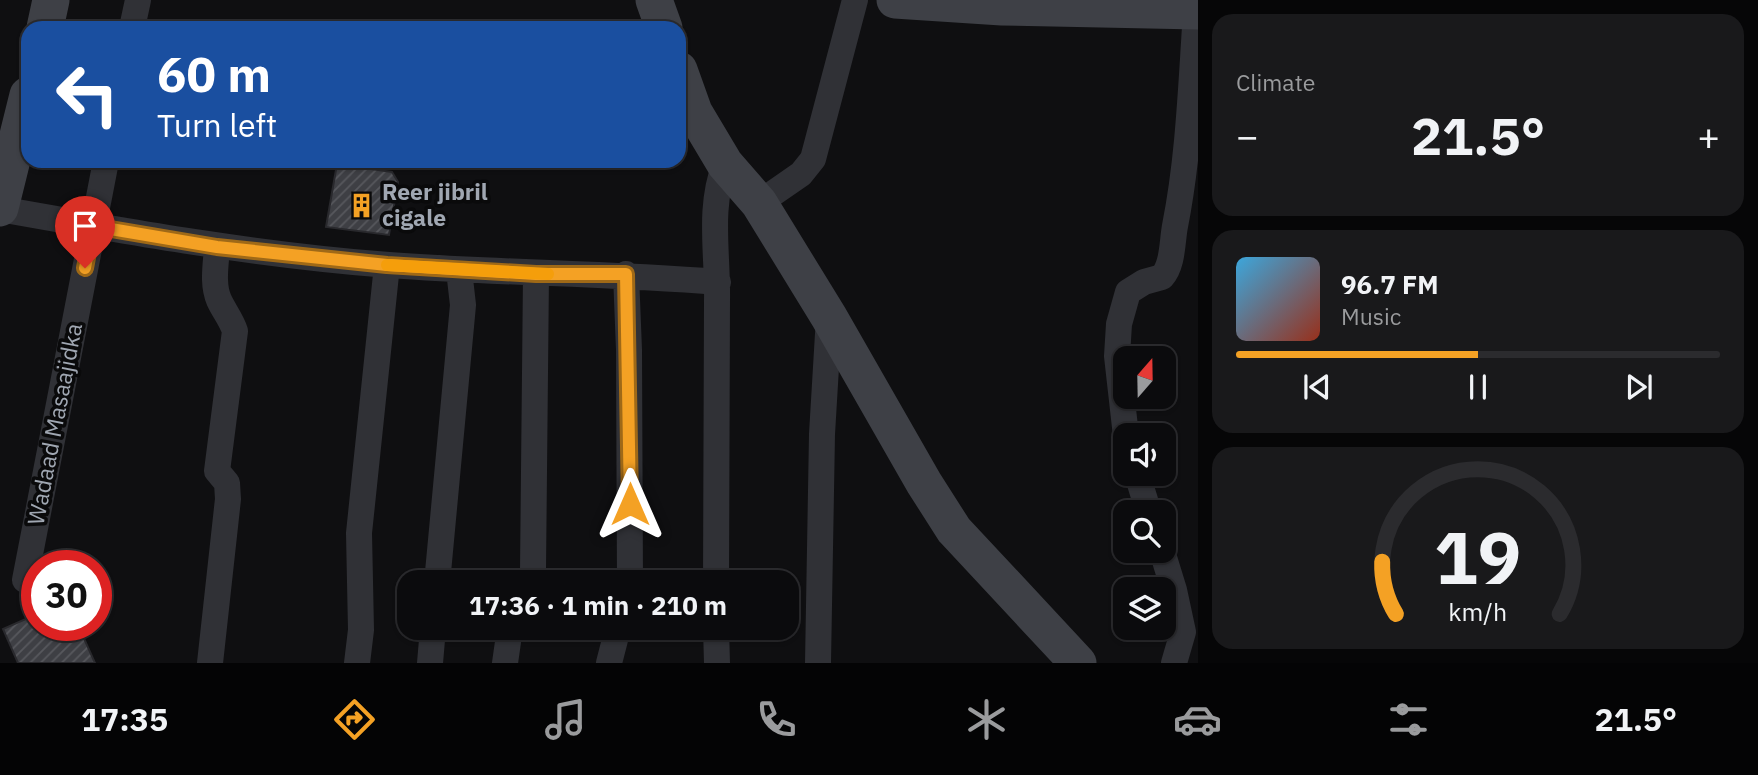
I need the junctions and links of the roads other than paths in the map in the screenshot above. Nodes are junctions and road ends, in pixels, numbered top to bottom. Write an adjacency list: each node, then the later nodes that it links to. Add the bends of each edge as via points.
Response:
1 (51, 0): 9 (street)
2 (138, 0): 10 (street)
3 (654, 0): 11 (street)
4 (855, 0): 17 (street, via 813,159 791,182)
5 (895, 0): 6 (street)
6 (1003, 4): 7 (street)
7 (1156, 6): 8 (street)
8 (1197, 12): 14 (street)
9 (46, 21)
10 (134, 21)
11 (662, 21)
12 (686, 90): 15 (street)
13 (21, 124): 18 (street)
14 (1193, 147): 20 (street, via 1181,200)
15 (725, 164): 17 (street); 26 (street, via 714,202)
16 (105, 168): 19 (street, Wadaad Masaajidka)
17 (759, 203): 27 (street)
18 (0, 209): 19 (street)
19 (93, 226): 21 (street); 29 (street, Wadaad Masaajidka)
20 (1186, 228): 28 (street, via 1165,274 1128,292 1122,306 1117,356)
21 (217, 247): 22 (street); 39 (street, via 214,280 234,331 218,471 227,483 228,499)
22 (387, 265): 23 (street); 40 (street, via 359,533)
23 (459, 270): 24 (street); 31 (street, via 463,305)
24 (536, 274): 25 (street); 32 (street)
25 (626, 274): 26 (street); 33 (street)
26 (718, 282): 34 (street)
27 (829, 317): 45 (street); 46 (street, via 954,530)
28 (1125, 423)
29 (30, 550)
30 (1166, 563): 47 (street, via 1183,632)
31 (438, 570)
32 (533, 570)
33 (630, 570)
34 (716, 570)
35 (432, 640): 41 (street)
36 (508, 640): 42 (street)
37 (615, 640): 43 (street)
38 (716, 640): 44 (street)
39 (210, 663)
40 (357, 663)
41 (430, 663)
42 (505, 663)
43 (609, 663)
44 (716, 663)
45 (818, 663)
46 (1078, 663)
47 (1174, 663)

